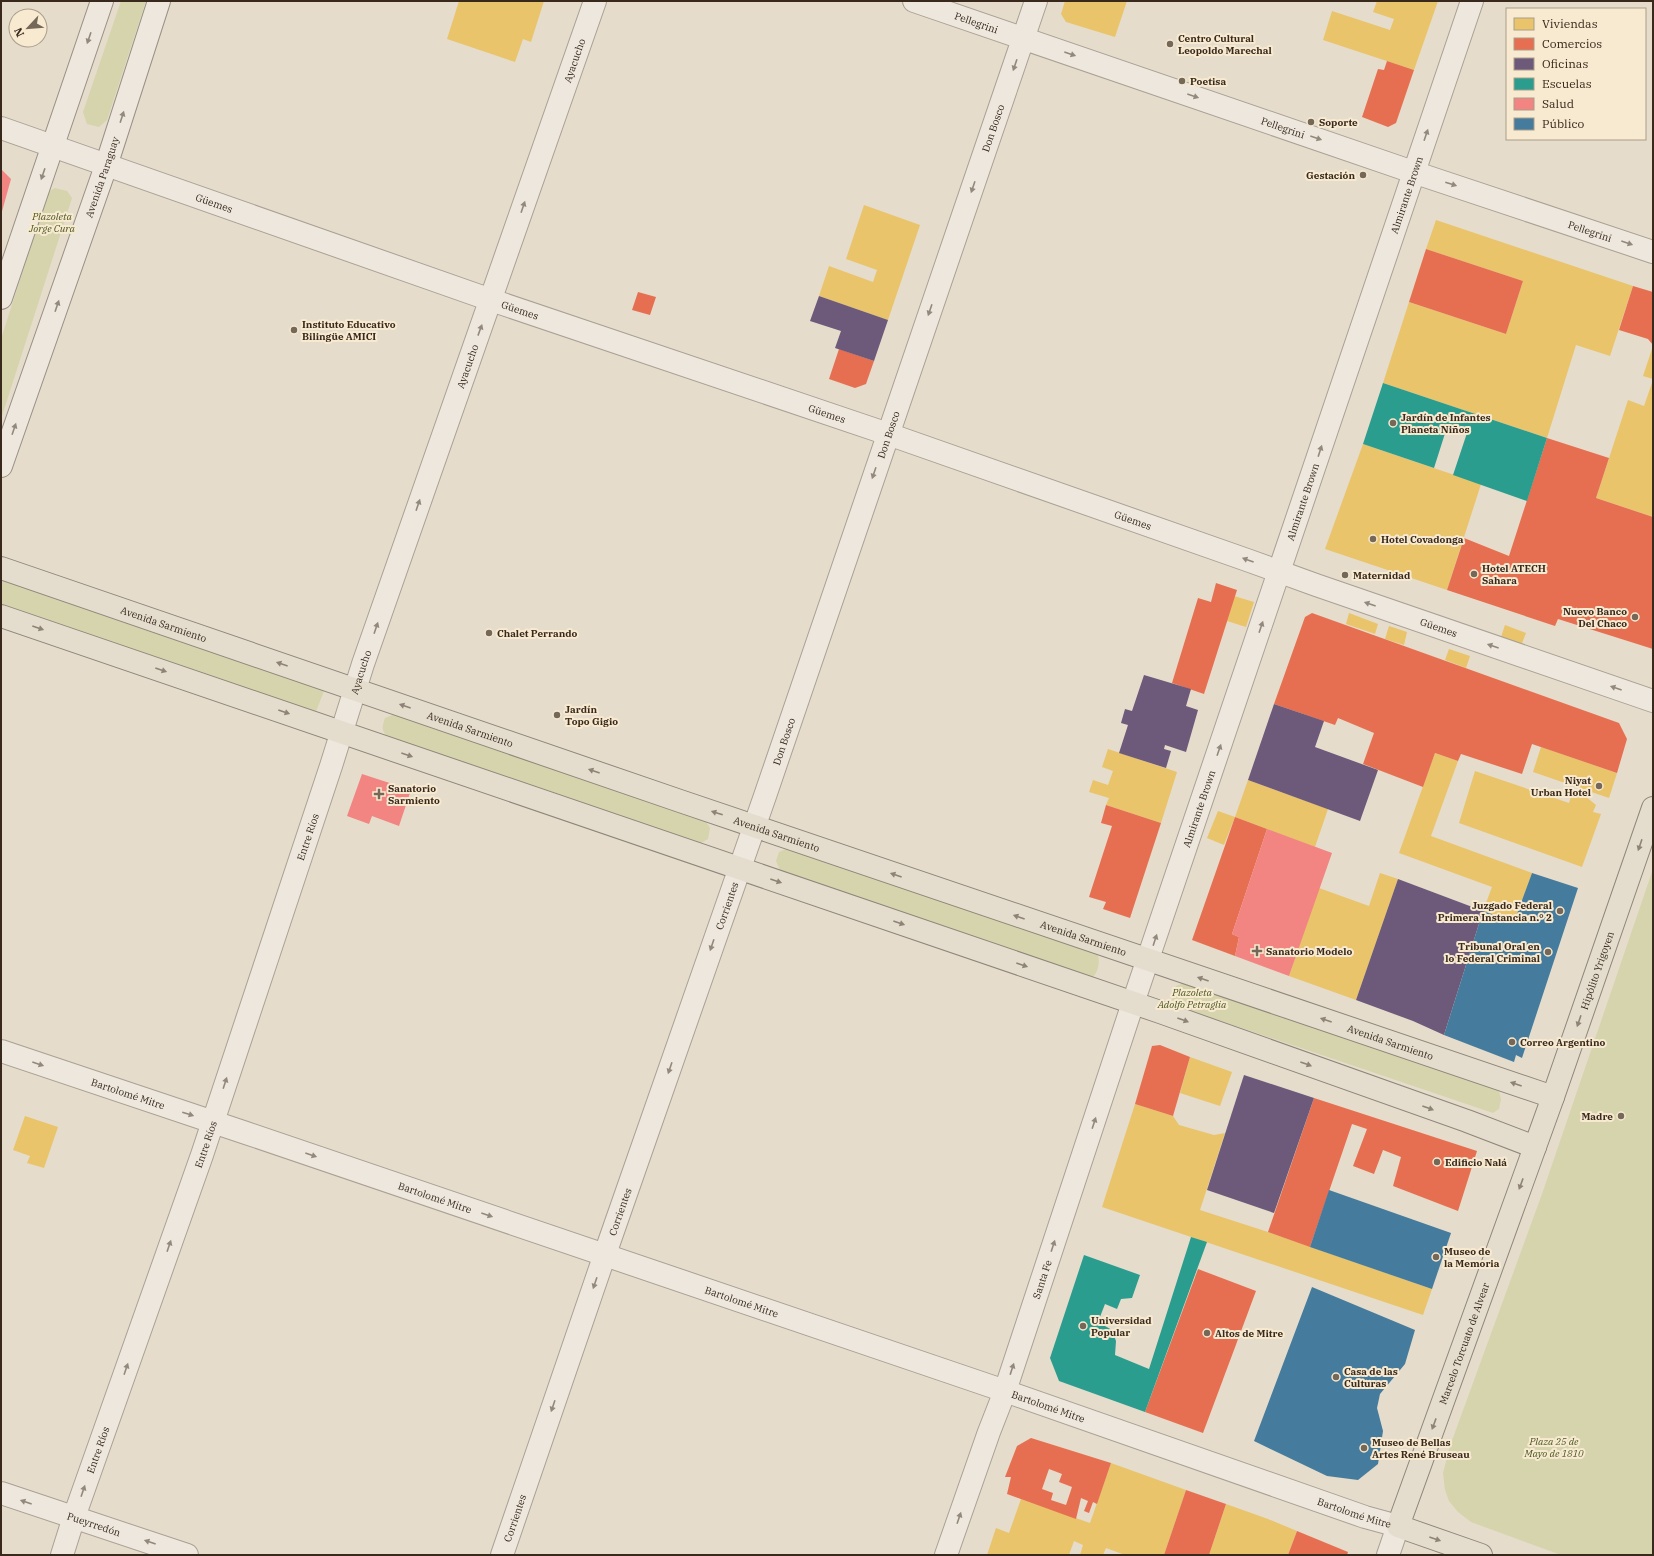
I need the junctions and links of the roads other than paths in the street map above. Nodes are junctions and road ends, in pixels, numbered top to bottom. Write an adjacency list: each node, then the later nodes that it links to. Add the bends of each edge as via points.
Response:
1 (102, 1): 9 (street, one-way to 9)
2 (160, 1): 10 (street, Avenida Paraguay, one-way to 2)
3 (595, 1): 14 (street, Ayacucho, one-way to 3)
4 (914, 1): 7 (street, Pellegrini)
5 (1036, 1): 7 (street, Don Bosco)
6 (1472, 1): 11 (street, Almirante Brown, one-way to 6)
7 (1024, 39): 11 (street, Pellegrini, one-way to 11); 15 (street, Don Bosco, one-way to 15)
8 (1, 128): 9 (street, Güemes)
9 (53, 146): 10 (street, Güemes); 13 (street, one-way to 13)
10 (106, 166): 14 (street, Güemes); 16 (street, Avenida Paraguay, one-way to 10)
11 (1413, 172): 12 (street, Pellegrini, one-way to 12); 18 (street, Almirante Brown, one-way to 11)
12 (1653, 252)
13 (1, 298)
14 (490, 300): 15 (street, Güemes); 20 (street, Ayacucho, one-way to 14)
15 (888, 434): 18 (street, Güemes, one-way to 15); 24 (street, Don Bosco, one-way to 24)
16 (1, 466)
17 (1, 568): 20 (main road, Avenida Sarmiento, one-way to 17)
18 (1280, 572): 21 (street, Güemes, one-way to 18); 26 (street, Almirante Brown, one-way to 18)
19 (1, 616): 22 (main road, one-way to 22)
20 (356, 690): 22 (street, Ayacucho); 24 (main road, Avenida Sarmiento, one-way to 20)
21 (1653, 701)
22 (342, 732): 25 (main road, one-way to 25); 30 (street, Entre Ríos, one-way to 22)
23 (1653, 808): 29 (main road, Hipólito Yrigoyen, one-way to 29)
24 (754, 826): 25 (street, Don Bosco); 26 (main road, Avenida Sarmiento, one-way to 24)
25 (739, 868): 27 (main road, one-way to 27); 32 (street, Corrientes, one-way to 32)
26 (1148, 961): 27 (street, Almirante Brown); 29 (main road, Avenida Sarmiento, one-way to 26)
27 (1133, 1003): 31 (main road, one-way to 31, via 1459,1119); 33 (street, Santa Fe, one-way to 27)
28 (1, 1051): 30 (street, Bartolomé Mitre, one-way to 30)
29 (1553, 1097): 31 (main road, Hipólito Yrigoyen)
30 (212, 1122): 32 (street, Bartolomé Mitre, one-way to 32); 35 (street, Entre Ríos, one-way to 30)
31 (1537, 1140): 36 (main road, Marcelo Torcuato de Alvear, one-way to 36)
32 (605, 1254): 33 (street, Bartolomé Mitre); 39 (street, Corrientes, one-way to 39)
33 (1005, 1391): 36 (street, Bartolomé Mitre, via 1365,1517); 40 (street, Santa Fe, one-way to 33)
34 (1, 1493): 35 (street, Pueyrredón, one-way to 34)
35 (74, 1517): 37 (street, Entre Ríos); 38 (street, Pueyrredón, one-way to 35)
36 (1398, 1526): 41 (street, Marcelo Torcuato de Alvear); 42 (main road, Bartolomé Mitre, one-way to 42)
37 (62, 1555)
38 (187, 1555)
39 (502, 1555)
40 (946, 1555)
41 (1388, 1555)
42 (1481, 1555)

